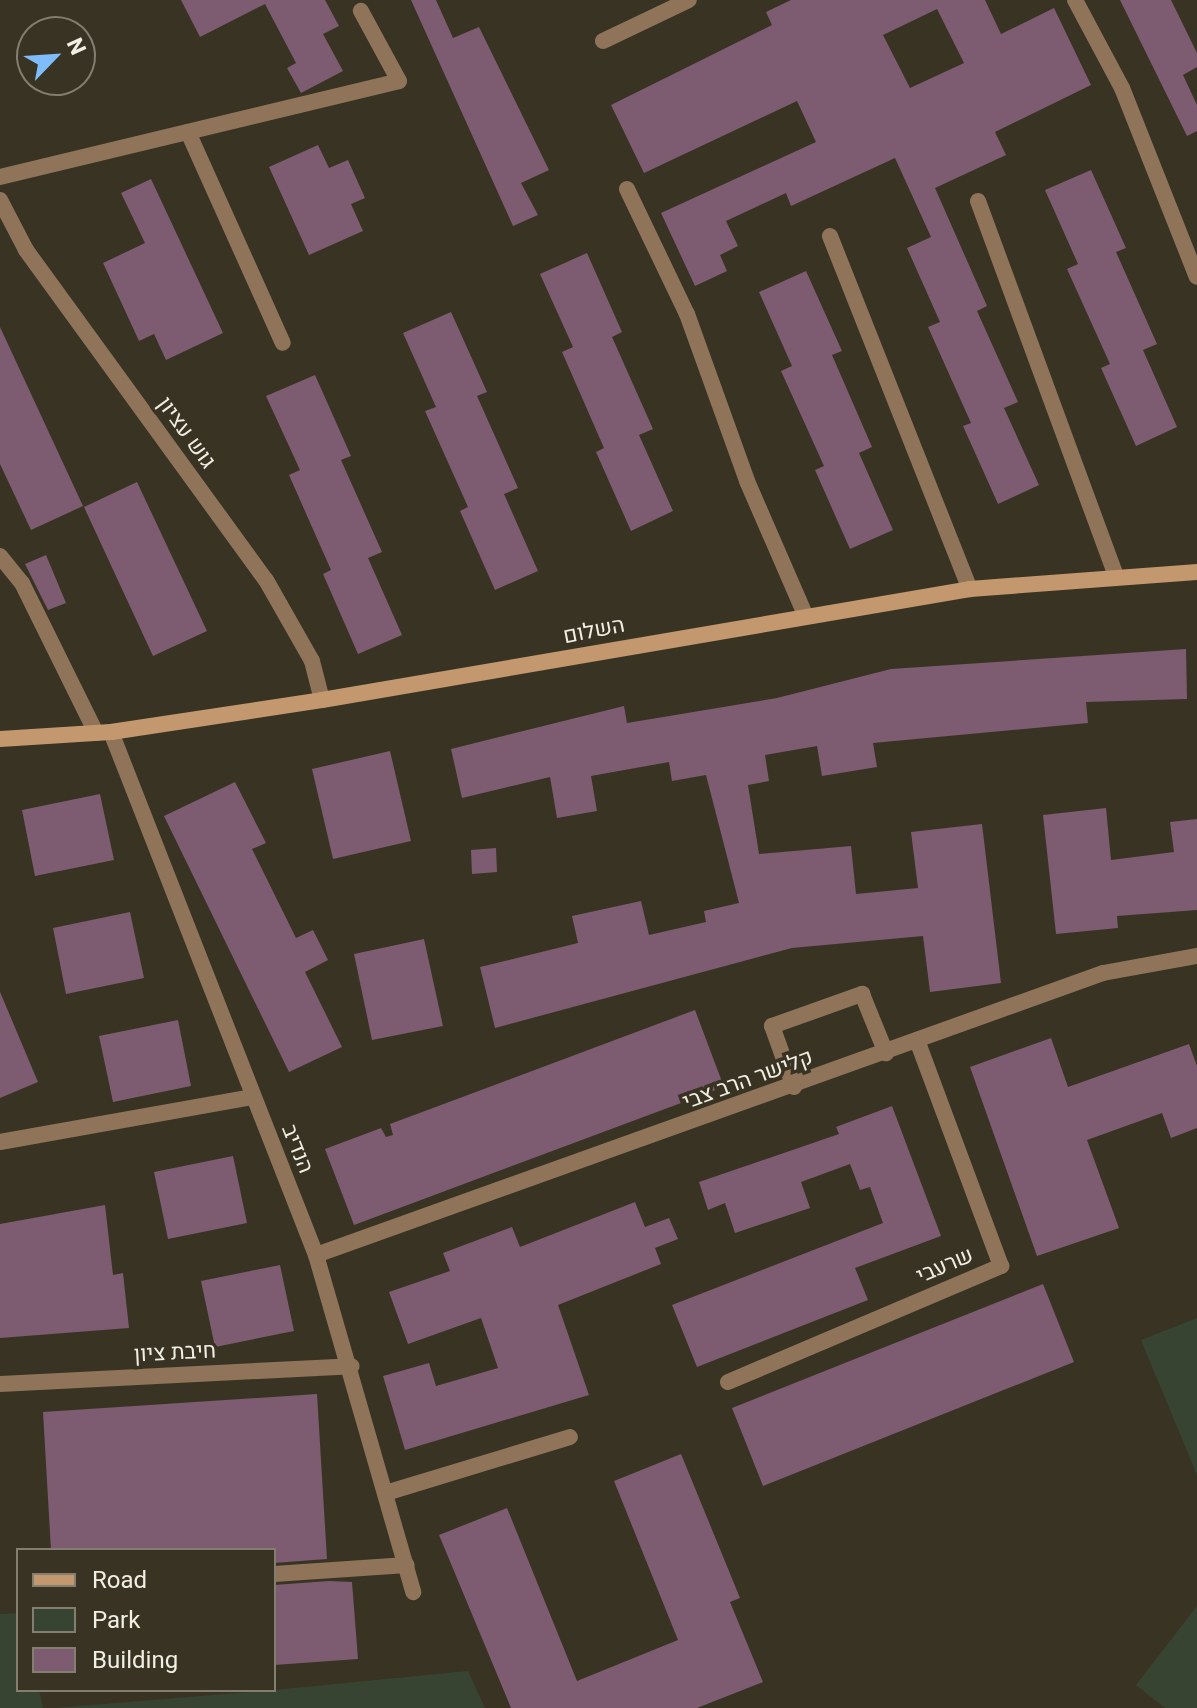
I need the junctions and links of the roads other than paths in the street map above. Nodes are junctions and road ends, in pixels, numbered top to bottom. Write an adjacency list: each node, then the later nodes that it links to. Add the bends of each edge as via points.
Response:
1 (689, 0): 4 (street)
2 (1075, 0): 11 (street, via 1122,88)
3 (361, 11): 5 (street, via 399,81)
4 (603, 41)
5 (188, 132): 6 (street); 12 (street)
6 (0, 177)
7 (627, 189): 17 (street, via 687,314 747,481)
8 (0, 200): 18 (street, גוש עציון, via 26,250 266,580 312,661)
9 (978, 201): 15 (street)
10 (830, 236): 16 (street)
11 (1197, 277)
12 (283, 343)
13 (0, 556): 19 (street, הנדיב, via 22,583)
14 (1197, 572): 15 (street, השלום)
15 (1116, 577): 16 (street, השלום)
16 (970, 589): 17 (street, השלום)
17 (806, 617): 18 (street, השלום)
18 (322, 700): 19 (street, השלום)
19 (104, 732): 20 (street, השלום); 25 (street, הנדיב)
20 (0, 739)
21 (1197, 956): 22 (street, קלישר הרב צבי, via 1103,973)
22 (917, 1040): 23 (street, קלישר הרב צבי); 29 (street, שרעבי, via 1001,1266)
23 (886, 1053): 24 (street, קלישר הרב צבי); 24 (street, via 862,994 772,1026)
24 (794, 1087): 27 (street, קלישר הרב צבי)
25 (253, 1097): 26 (street); 27 (street, הנדיב)
26 (0, 1142)
27 (316, 1255): 28 (street, הנדיב)
28 (352, 1366): 30 (street, חיבת ציון); 32 (street, הנדיב)
29 (728, 1382)
30 (0, 1384)
31 (570, 1437): 32 (street)
32 (389, 1492): 33 (street, הנדיב)
33 (407, 1565): 34 (street); 35 (street, הנדיב)
34 (276, 1574)
35 (413, 1592)

